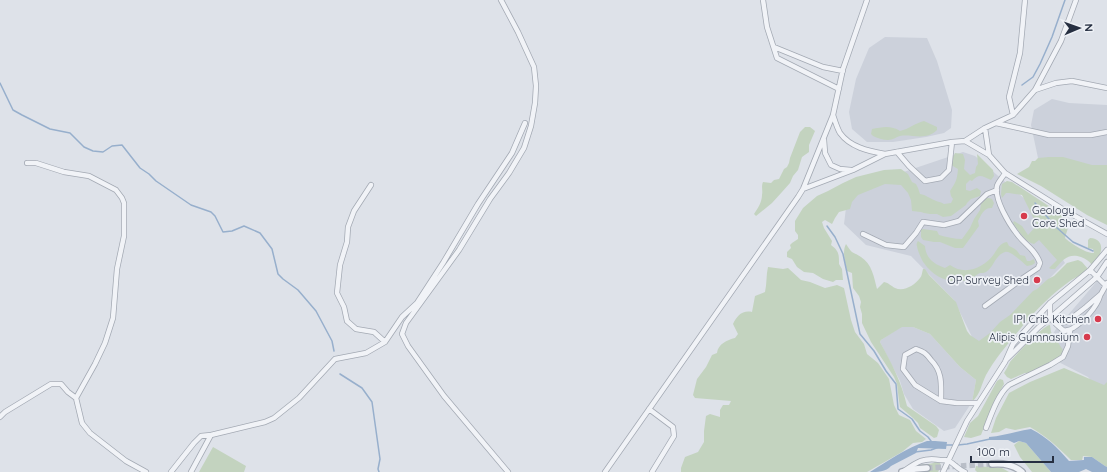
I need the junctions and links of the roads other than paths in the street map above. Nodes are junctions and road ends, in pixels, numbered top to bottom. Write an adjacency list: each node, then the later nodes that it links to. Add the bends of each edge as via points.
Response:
1 (501, 0): 60 (street, via 534,68 536,98 531,126 524,148 509,173 459,250 406,324 402,334 444,396)
2 (763, 0): 6 (street, via 767,27)
3 (866, 0): 7 (street)
4 (1025, 0): 12 (street, via 1020,53 1009,97)
5 (1076, 0): 10 (street, via 1061,41)
6 (774, 47): 7 (street); 9 (street, via 777,58)
7 (843, 71): 9 (street)
8 (1107, 88): 10 (street, via 1072,81)
9 (839, 90): 11 (street)
10 (1035, 90): 12 (street)
11 (833, 115): 17 (street); 21 (street, via 846,139 866,150)
12 (1013, 115): 14 (street)
13 (525, 123): 44 (street, via 512,153 443,263 417,303 402,317)
14 (996, 123): 15 (street); 16 (street, via 1049,135 1091,135)
15 (985, 128): 18 (street); 22 (street)
16 (1107, 132)
17 (824, 138): 24 (street, via 825,153 831,165); 27 (street)
18 (965, 141): 19 (street); 22 (street)
19 (952, 142): 20 (street); 20 (street, via 949,170 941,178 926,181)
20 (897, 152): 21 (street)
21 (885, 154): 24 (street)
22 (989, 155): 25 (street)
23 (27, 163): 46 (street, via 89,176 116,190 124,203 124,236 113,318 105,343)
24 (853, 170): 27 (street)
25 (1005, 173): 28 (street); 30 (street)
26 (372, 185): 44 (street, via 354,211 348,227 337,293 347,321 356,329 374,332)
27 (803, 189): 49 (street)
28 (997, 190): 29 (street, via 987,194 959,221 944,225 924,222 904,247 886,245); 38 (street, via 1006,216 1017,234 1038,255 1040,263 1038,268)
29 (863, 234)
30 (1107, 234)
31 (1107, 250): 33 (street)
32 (1107, 262): 34 (street)
33 (1090, 270): 34 (street); 37 (street)
34 (1097, 277): 35 (street); 39 (street)
35 (1106, 285): 36 (street)
36 (1101, 294): 40 (street); 41 (street, via 1099,301)
37 (1050, 303): 39 (street); 45 (street, via 1013,344)
38 (985, 306)
39 (1050, 318): 42 (street); 45 (street)
40 (1072, 318): 41 (street); 42 (street)
41 (1084, 318): 43 (street)
42 (1056, 324): 43 (street, via 1064,331)
43 (1070, 330): 51 (street, via 1068,346 1063,357 1009,385 992,411)
44 (385, 342): 52 (street, via 366,353 335,359 299,398 274,418)
45 (1005, 362): 48 (street)
46 (76, 398): 50 (street, via 61,384 51,384); 57 (street, via 82,423 90,434 126,461)
47 (941, 401): 47 (street, via 915,385 903,369 905,355 916,349 924,352 937,366 941,377); 48 (street)
48 (978, 403): 53 (street)
49 (649, 409): 61 (street); 62 (street, via 673,427 674,436)
50 (0, 417)
51 (986, 428)
52 (211, 435): 58 (street, via 201,436 194,442); 59 (street)
53 (948, 461): 56 (street); 63 (street, via 932,458 921,460); 64 (street)
54 (992, 464): 66 (street, via 1002,463)
55 (927, 468): 63 (street)
56 (959, 471): 65 (street)
57 (146, 472)
58 (171, 472)
59 (191, 472)
60 (508, 472)
61 (605, 472)
62 (652, 472)
63 (903, 472)
64 (943, 472)
65 (965, 472)
66 (1022, 472)

